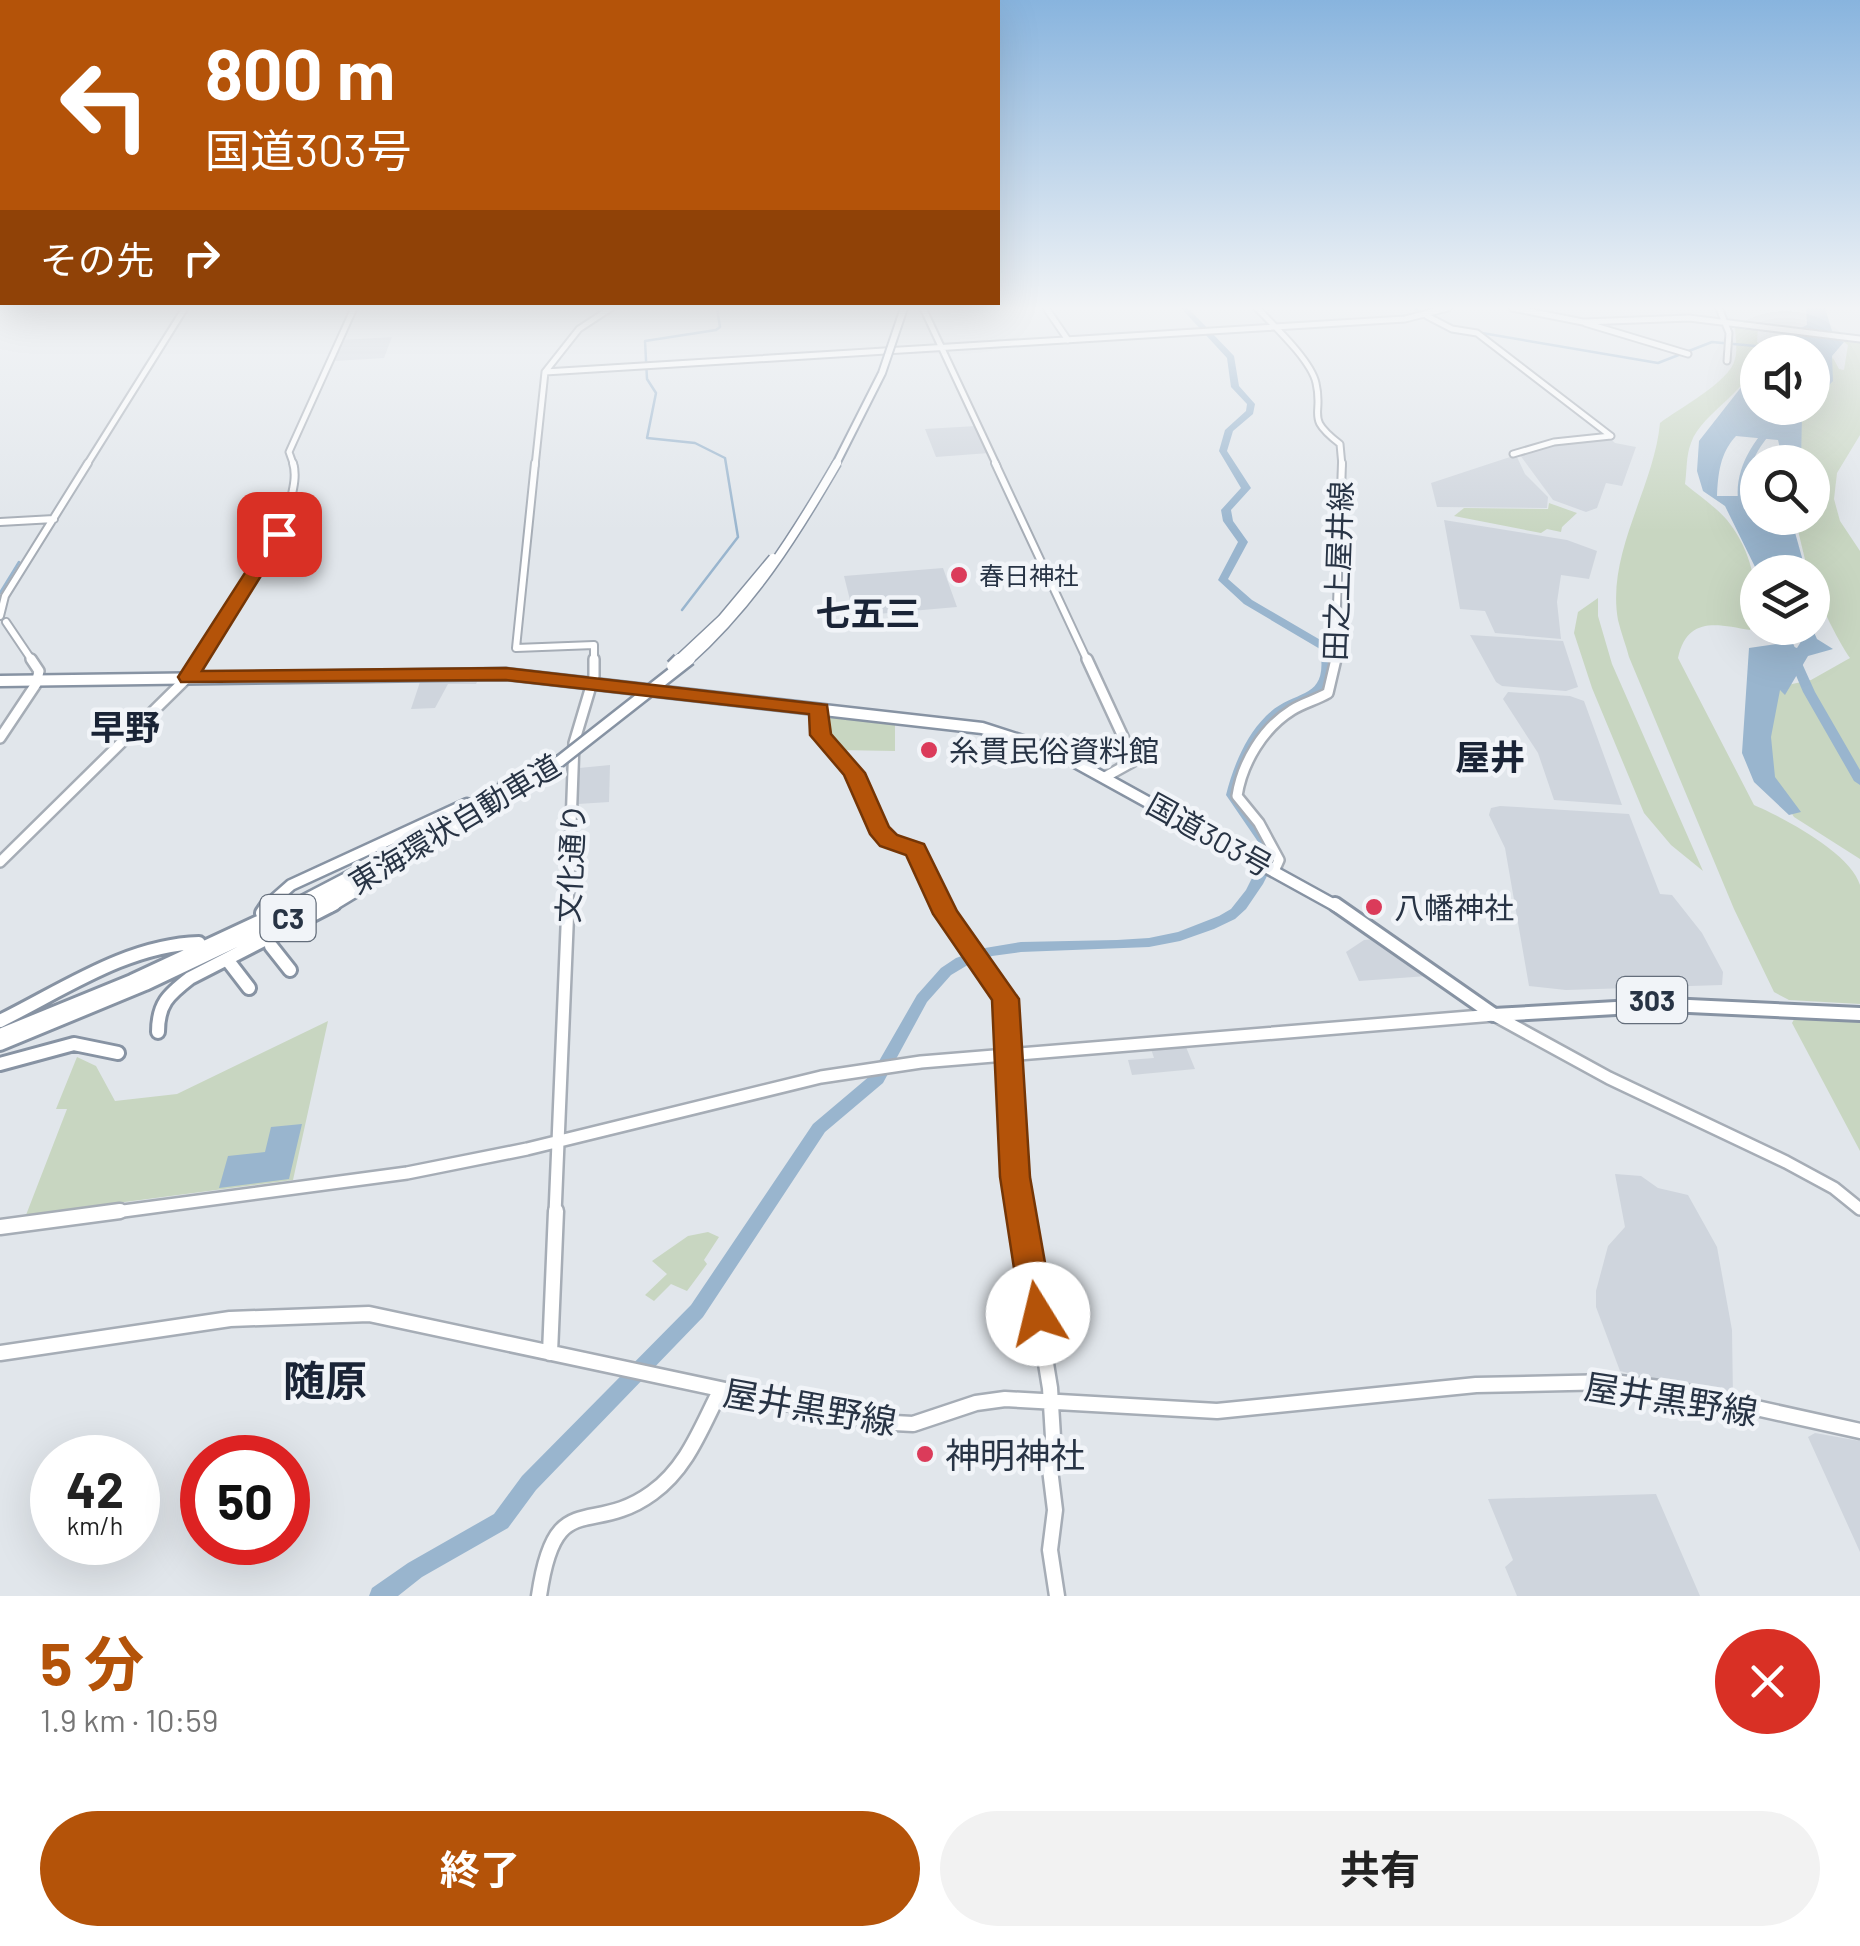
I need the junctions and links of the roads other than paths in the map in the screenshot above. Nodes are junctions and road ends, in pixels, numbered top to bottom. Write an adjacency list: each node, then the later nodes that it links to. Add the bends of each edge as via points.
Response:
1 (139, 382): 9 (street)
2 (321, 382): 12 (street, via 290,452 297,475 287,524)
3 (544, 382): 15 (street, via 516,648 592,644)
4 (877, 382): 18 (highway, 東海環状自動車道 / C3, bridge, via 782,558 727,623 634,707)
5 (958, 382): 20 (street, via 1131,754 1132,762)
6 (1316, 382): 23 (street, 田之上屋井線, via 1321,429 1342,453 1336,659 1328,693 1281,719 1238,784 1237,796 1279,860)
7 (1541, 382): 8 (street, via 1611,436)
8 (1513, 454)
9 (54, 519): 10 (street); 11 (street, via 5,596)
10 (0, 522)
11 (3, 619): 13 (street, via 37,664)
12 (188, 677): 13 (highway, 国道303号); 15 (highway, 国道303号, via 483,673); 22 (street)
13 (38, 680): 14 (highway, 国道303号); 17 (street)
14 (0, 682)
15 (591, 682): 16 (highway, 国道303号); 39 (street, 文化通り, via 574,743)
16 (820, 709): 20 (highway, 国道303号, via 982,728 1057,752); 36 (street, via 821,735 854,773 890,841 915,850 946,914 1006,999)
17 (1, 739)
18 (556, 759): 19 (highway, 東海環状自動車道 / C3); 21 (highway, 東海環状自動車道 / C3)
19 (536, 769): 24 (highway, via 291,885); 34 (highway, 東海環状自動車道 / C3, via 305,901)
20 (1105, 777): 23 (highway, 国道303号)
21 (424, 847): 33 (highway, via 309,920 178,986 158,1010); 35 (highway, 東海環状自動車道 / C3, via 242,940)
22 (0, 862)
23 (1274, 869): 31 (highway, 国道303号)
24 (262, 913)
25 (199, 942): 32 (highway, via 141,952)
26 (272, 946): 28 (highway)
27 (230, 962): 29 (highway)
28 (290, 970)
29 (248, 988)
30 (1860, 1012): 31 (highway, 303, via 1668,1005)
31 (1494, 1015): 36 (street); 40 (street, via 1786,1162)
32 (0, 1021)
33 (158, 1032)
34 (0, 1036)
35 (0, 1044)
36 (1010, 1053): 39 (street, via 821,1078); 45 (street, via 1015,1177)
37 (118, 1054): 38 (highway, via 76,1043)
38 (0, 1064)
39 (559, 1142): 41 (street, via 370,1179); 43 (street, 文化通り)
40 (1860, 1209)
41 (0, 1227)
42 (0, 1353): 43 (main road, 屋井黒野線, via 214,1321 332,1312)
43 (550, 1353): 44 (main road, 屋井黒野線)
44 (720, 1391): 45 (main road, 屋井黒野線, via 914,1424 976,1404); 47 (street, via 672,1478 648,1498 568,1522 549,1542)
45 (1050, 1400): 46 (main road, 屋井黒野線, via 1185,1413 1584,1381 1702,1396); 48 (street, via 1050,1550)
46 (1860, 1431)
47 (539, 1596)
48 (1057, 1596)

